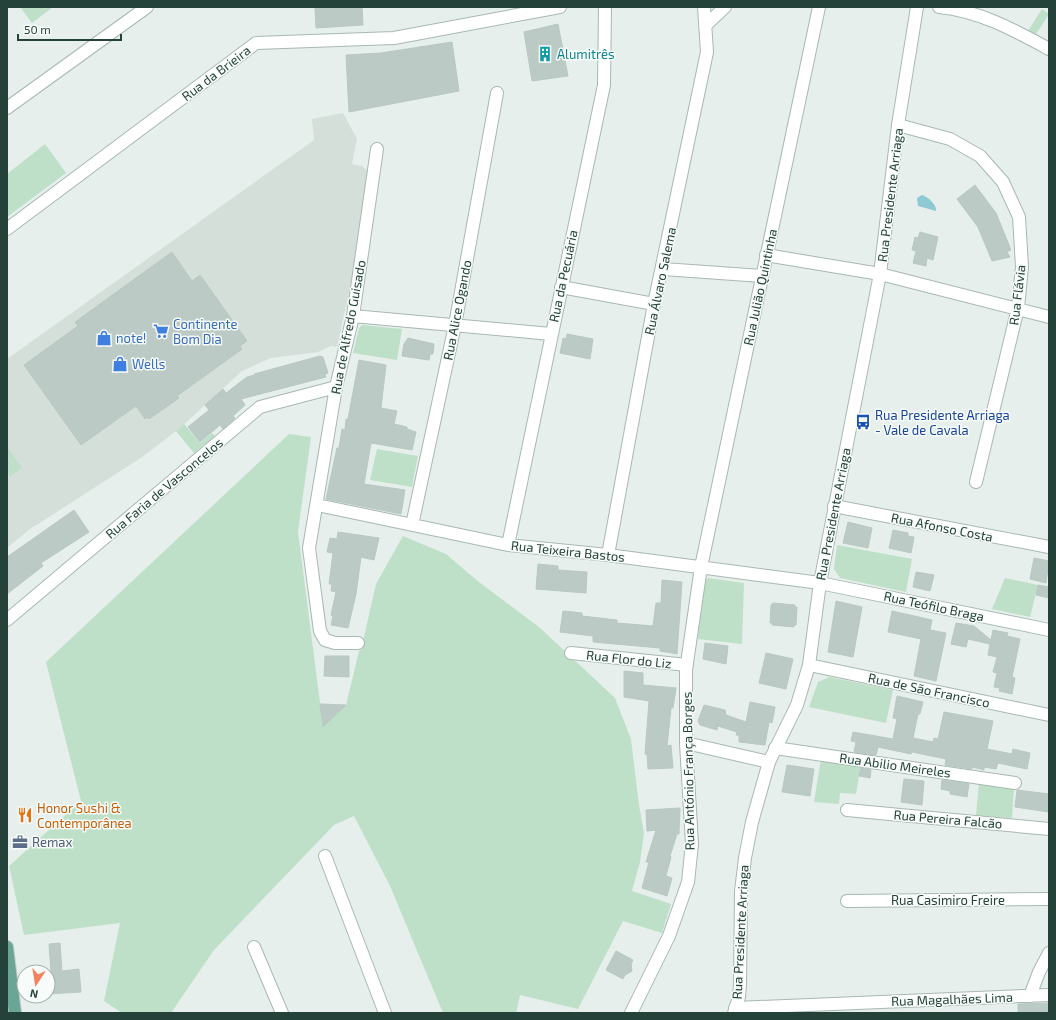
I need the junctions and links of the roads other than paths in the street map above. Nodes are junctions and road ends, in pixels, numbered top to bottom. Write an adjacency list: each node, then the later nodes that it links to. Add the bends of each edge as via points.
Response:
1 (147, 7): 12 (street)
2 (560, 7): 15 (street, Rua da Brieira, via 394,38 256,43)
3 (605, 7): 20 (street, Rua da Pecuária, via 604,85)
4 (704, 7): 9 (street, Rua Álvaro Salema)
5 (725, 7): 9 (street)
6 (819, 7): 16 (street, Rua Julião Quintinha)
7 (917, 7): 13 (street, Rua Presidente Arriaga)
8 (939, 7): 10 (street, via 997,21)
9 (706, 25): 17 (street, Rua Álvaro Salema, via 707,52)
10 (1049, 50)
11 (497, 93): 25 (street, Rua Alice Ogando)
12 (7, 108)
13 (898, 126): 18 (street, Rua Presidente Arriaga); 22 (street, Rua Flávia, via 950,139 980,156 1003,182 1019,217 1022,267)
14 (377, 149): 23 (street, Rua de Alfredo Guisado)
15 (7, 229)
16 (766, 256): 18 (street); 19 (street, Rua Julião Quintinha)
17 (663, 269): 19 (street); 21 (street, Rua Álvaro Salema)
18 (880, 274): 22 (street); 30 (street, Rua Presidente Arriaga)
19 (762, 276): 35 (street, Rua Julião Quintinha)
20 (561, 287): 21 (street); 26 (street, Rua da Pecuária)
21 (654, 304): 34 (street, Rua Álvaro Salema)
22 (1018, 308): 24 (street); 28 (street, Rua Flávia)
23 (353, 316): 25 (street); 27 (street, Rua de Alfredo Guisado)
24 (1049, 317)
25 (455, 325): 26 (street); 31 (street, Rua Alice Ogando)
26 (551, 334): 32 (street, Rua da Pecuária)
27 (336, 387): 29 (street, Rua de Alfredo Guisado); 37 (street, Rua Faria de Vasconcelos, via 260,407)
28 (976, 482)
29 (317, 505): 31 (street, Rua Teixeira Bastos); 39 (street, via 309,548 320,631 325,640 335,643)
30 (834, 506): 33 (street, Rua Afonso Costa); 36 (street, Rua Presidente Arriaga)
31 (412, 526): 32 (street, Rua Teixeira Bastos)
32 (508, 545): 34 (street, Rua Teixeira Bastos)
33 (1049, 547)
34 (608, 555): 35 (street, Rua Teixeira Bastos)
35 (701, 567): 36 (street, Rua Teixeira Bastos); 41 (street, Rua António França Borges)
36 (820, 583): 38 (street, Rua Teófilo Braga); 42 (street, Rua Presidente Arriaga)
37 (7, 620)
38 (1049, 630)
39 (358, 643)
40 (571, 653): 41 (street, Rua Flor do Liz)
41 (687, 665): 44 (street, Rua António França Borges)
42 (809, 665): 43 (street, Rua de São Francisco); 45 (street, Rua Presidente Arriaga, via 797,705)
43 (1049, 715)
44 (686, 743): 46 (street); 62 (street, Rua António França Borges, via 692,844 688,882 669,936)
45 (776, 748): 46 (street, Rua Presidente Arriaga); 47 (street, Rua Abilio Meireles)
46 (769, 762): 58 (street, Rua Presidente Arriaga, via 745,858 741,891 740,984)
47 (1015, 783)
48 (847, 810): 49 (street, Rua Pereira Falcão)
49 (1049, 829)
50 (325, 856): 61 (street)
51 (1049, 899): 52 (street, Rua Casimiro Freire)
52 (847, 900)
53 (7, 947): 59 (main road)
54 (254, 947): 60 (street)
55 (1049, 954): 57 (street)
56 (1049, 995): 57 (street, Rua Magalhães Lima)
57 (1030, 996): 58 (street, Rua Magalhães Lima)
58 (734, 1011)
59 (15, 1013)
60 (282, 1013)
61 (385, 1013)
62 (631, 1013)

